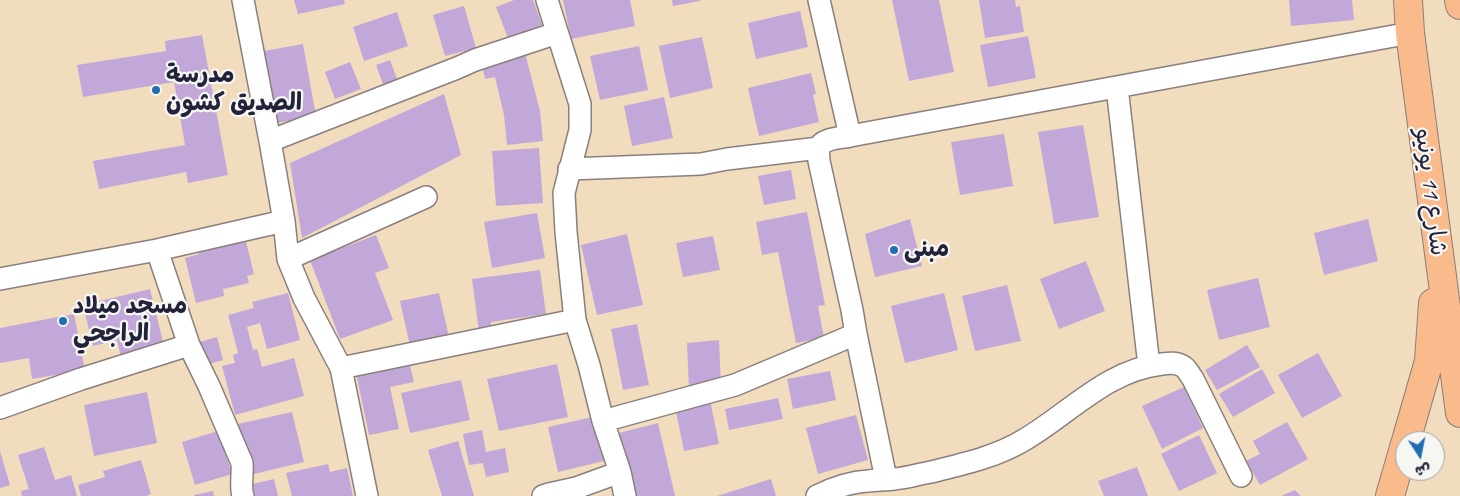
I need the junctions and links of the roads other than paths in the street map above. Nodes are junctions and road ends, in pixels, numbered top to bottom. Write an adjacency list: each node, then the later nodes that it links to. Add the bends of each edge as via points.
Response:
1 (243, 0): 11 (street)
2 (547, 0): 7 (street)
3 (819, 0): 10 (street)
4 (1408, 0): 8 (highway, شارع 11 يونيو)
5 (1459, 0): 6 (highway)
6 (1460, 5)
7 (557, 33): 11 (street, via 475,60); 13 (street, via 580,104 580,130)
8 (1410, 33): 9 (street); 16 (highway, شارع 11 يونيو)
9 (1117, 87): 10 (street); 23 (street)
10 (850, 136): 12 (street, via 827,140)
11 (270, 141): 15 (street)
12 (819, 148): 13 (street, via 702,164); 21 (street, via 819,162)
13 (570, 169): 20 (street, via 564,193)
14 (426, 197): 18 (street)
15 (284, 220): 17 (street); 18 (street)
16 (1437, 246): 26 (highway, شارع 11 يونيو); 28 (highway, via 1429,361)
17 (157, 250): 19 (street); 22 (street)
18 (288, 259): 24 (street, via 304,298)
19 (0, 279)
20 (575, 320): 24 (street); 27 (street)
21 (856, 334): 27 (street, via 735,385); 32 (street)
22 (189, 345): 25 (street); 33 (street, via 242,463)
23 (1149, 366): 30 (street, via 1173,363 1184,367); 32 (street, via 1094,390 1038,432 1012,447 942,469)
24 (341, 368): 34 (street)
25 (0, 408)
26 (1460, 413)
27 (603, 421): 29 (street)
28 (1409, 431)
29 (620, 472): 35 (street); 36 (street)
30 (1241, 476)
31 (1395, 478): 38 (highway)
32 (886, 480): 37 (street, via 848,484)
33 (244, 496)
34 (367, 496)
35 (543, 496)
36 (626, 496)
37 (818, 496)
38 (1390, 496)

